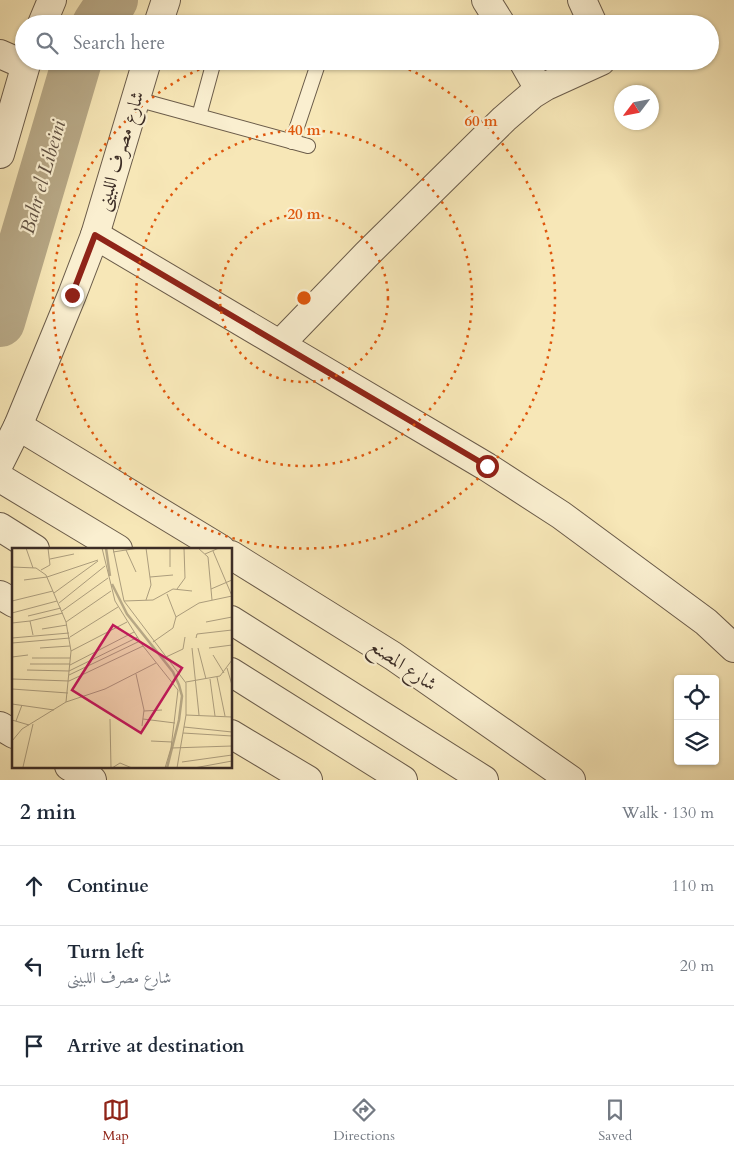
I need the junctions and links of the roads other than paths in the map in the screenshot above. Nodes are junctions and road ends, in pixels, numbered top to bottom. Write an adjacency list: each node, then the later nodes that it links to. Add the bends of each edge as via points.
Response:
1 (52, 0): 5 (street)
2 (166, 0): 6 (street)
3 (486, 0): 7 (street)
4 (582, 0): 8 (street)
5 (46, 15)
6 (161, 15)
7 (495, 15)
8 (589, 15)
9 (0, 54): 10 (street)
10 (15, 59)
11 (24, 70): 22 (street)
12 (144, 70): 18 (street, شارع مصرف اللبينى)
13 (212, 70): 19 (lane)
14 (316, 70): 20 (lane)
15 (527, 70): 17 (street)
16 (581, 70): 17 (street)
17 (539, 89): 24 (street, via 504,119)
18 (136, 99): 19 (lane); 23 (street, شارع مصرف اللبينى)
19 (199, 116): 20 (lane)
20 (292, 142): 21 (lane)
21 (308, 146)
22 (0, 154)
23 (95, 235): 24 (street); 25 (street, شارع مصرف اللبينى)
24 (281, 343): 36 (street, via 487,466 561,515 706,622)
25 (18, 426): 26 (street, شارع مصرف اللبينى); 31 (street)
26 (0, 462)
27 (0, 478): 30 (street)
28 (0, 527): 29 (street)
29 (33, 548)
30 (116, 548)
31 (218, 548)
32 (232, 556): 46 (street, شارع المصنع, via 393,656)
33 (0, 595): 34 (street)
34 (12, 602)
35 (232, 621): 45 (street)
36 (734, 648)
37 (232, 673): 44 (street)
38 (0, 726): 39 (street)
39 (12, 733)
40 (232, 735): 43 (street)
41 (72, 768): 42 (street)
42 (92, 780)
43 (308, 780)
44 (403, 780)
45 (484, 780)
46 (571, 780)

